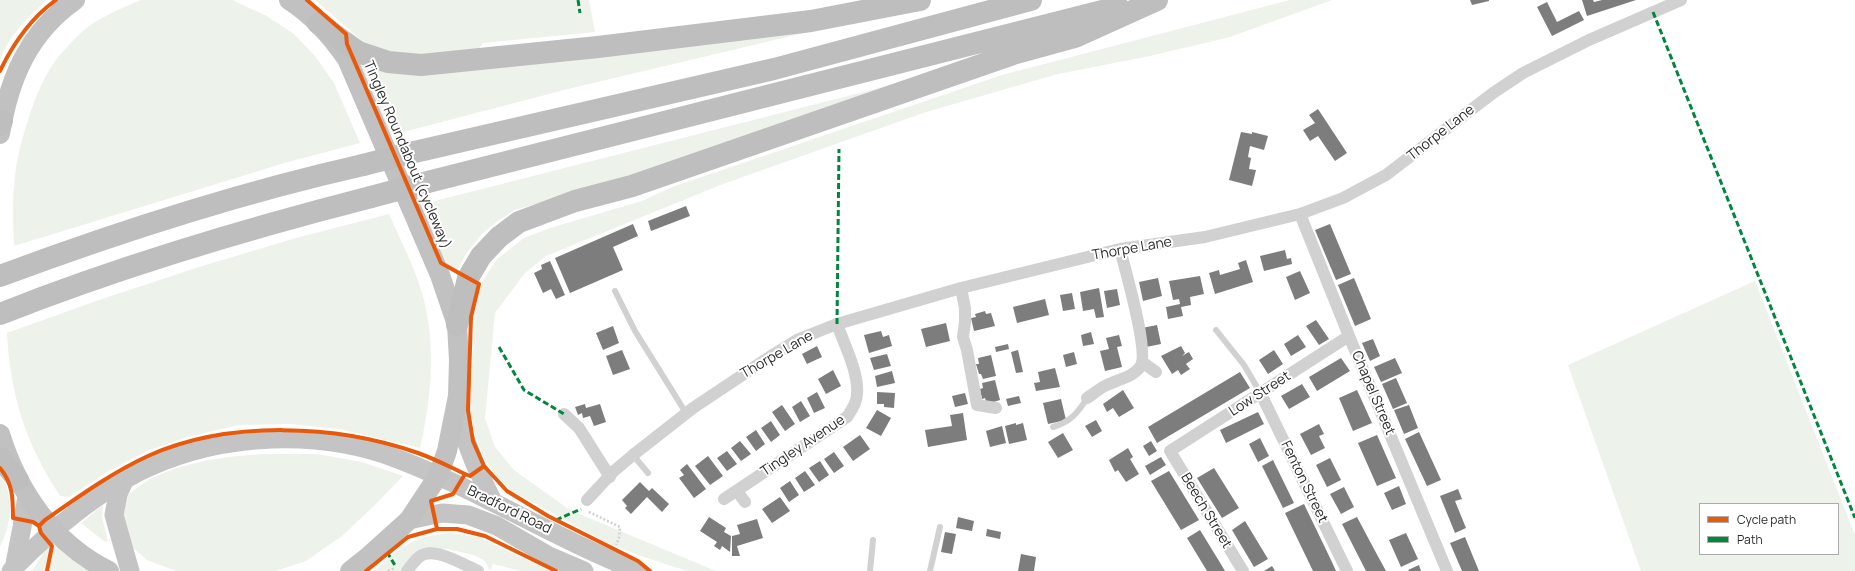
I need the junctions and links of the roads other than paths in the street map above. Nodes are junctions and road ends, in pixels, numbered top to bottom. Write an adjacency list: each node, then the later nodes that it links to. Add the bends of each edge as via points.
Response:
1 (76, 0): 9 (highway, via 57,14 32,45 17,70 8,93)
2 (289, 0): 8 (highway)
3 (920, 0): 8 (highway, via 811,21 421,65 388,62 358,52)
4 (1031, 0): 12 (highway, bridge, via 774,69 301,179 194,211)
5 (1144, 0): 15 (highway, bridge, via 267,224 56,291)
6 (1157, 0): 17 (highway, via 1075,37 1013,54 632,186 575,202 519,222 499,237 481,256 468,278)
7 (1681, 0): 10 (street, Thorpe Lane, via 1589,40 1523,73 1386,175 1343,198)
8 (318, 24): 17 (highway, via 346,59 431,252)
9 (1, 126)
10 (1300, 214): 11 (street, Thorpe Lane, via 1205,237); 19 (street, Chapel Street)
11 (1120, 250): 13 (street, Thorpe Lane); 20 (street, via 1140,334)
12 (0, 276)
13 (961, 288): 16 (street, Thorpe Lane); 25 (street, via 965,308 963,337 968,350 977,405)
14 (615, 291): 26 (lane, via 635,331)
15 (0, 314)
16 (837, 324): 26 (street, Thorpe Lane, via 799,339); 38 (street, Tingley Avenue, via 856,382 854,406 847,417 836,425)
17 (457, 325): 23 (highway)
18 (1216, 330): 22 (lane, via 1244,365)
19 (1349, 336): 22 (street, Low Street); 59 (street, Chapel Street)
20 (1142, 362): 21 (street); 24 (street, via 1133,373 1106,385)
21 (1156, 372)
22 (1261, 394): 30 (street, Low Street); 58 (street, Fenton Street)
23 (458, 396): 34 (highway, via 448,451); 41 (main road, via 463,433)
24 (1087, 398): 28 (lane, via 1075,416 1064,424)
25 (996, 408)
26 (686, 413): 31 (street, Thorpe Lane)
27 (564, 414): 35 (street, via 579,428)
28 (1053, 427)
29 (0, 434): 37 (highway)
30 (1170, 450): 57 (street, Beech Street)
31 (633, 455): 33 (lane); 35 (street, Thorpe Lane)
32 (0, 458): 37 (highway)
33 (648, 473)
34 (438, 476): 36 (main road, Bradford Road, via 368,449 304,439 248,440 193,452 147,468); 41 (main road, Bradford Road); 43 (highway)
35 (610, 477): 40 (street, Thorpe Lane)
36 (124, 481): 45 (main road, Bradford Road, via 93,500); 49 (main road, via 118,494 114,515)
37 (22, 488): 45 (highway); 47 (main road, via 22,527)
38 (737, 491): 39 (street, Tingley Avenue); 42 (street)
39 (724, 499)
40 (588, 500)
41 (493, 502): 54 (main road, Bradford Road, via 610,560)
42 (745, 502)
43 (409, 520): 50 (highway); 53 (main road, Bradford Road, via 442,513 468,515 497,526 549,556)
44 (940, 527): 56 (lane)
45 (55, 530): 47 (main road, Bradford Road); 48 (highway, via 91,562)
46 (873, 540): 55 (lane)
47 (12, 570)
48 (109, 571)
49 (130, 571)
50 (350, 571)
51 (407, 571): 52 (street, via 425,554 439,554)
52 (478, 571)
53 (584, 571)
54 (638, 571)
55 (870, 571)
56 (930, 571)
57 (1243, 571)
58 (1347, 571)
59 (1447, 571)

